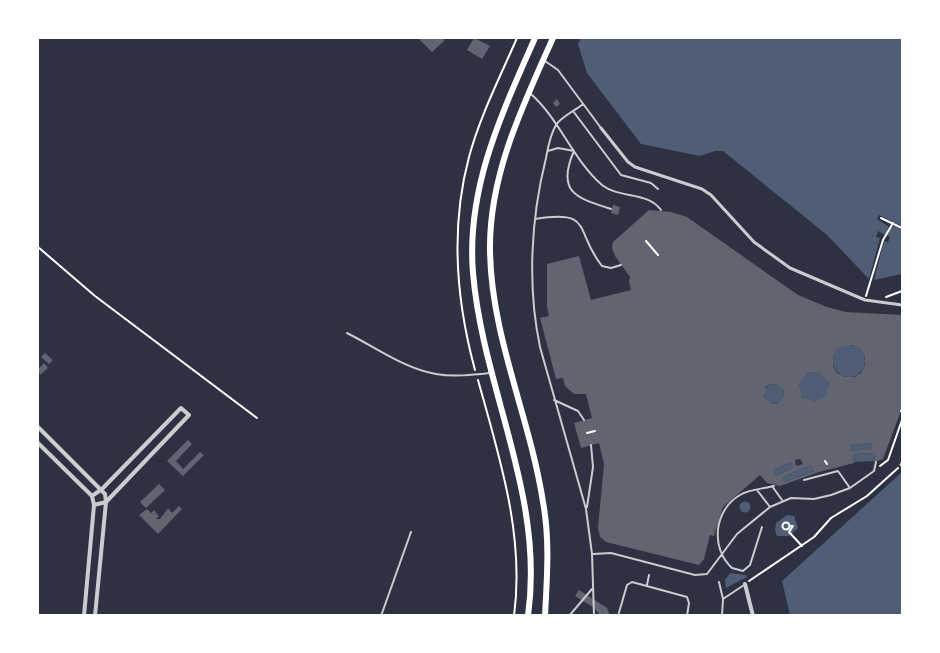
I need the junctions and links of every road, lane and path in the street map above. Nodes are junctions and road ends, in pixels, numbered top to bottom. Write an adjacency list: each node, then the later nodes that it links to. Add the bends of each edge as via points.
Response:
1 (535, 38): 27 (highway, via 497,124 475,205 473,272)
2 (553, 38): 3 (highway)
3 (543, 60): 4 (highway); 5 (lane, via 558,70)
4 (529, 93): 7 (lane); 68 (highway, via 497,186 490,250 504,348 543,502 548,552)
5 (583, 104): 6 (lane); 8 (lane)
6 (573, 111): 7 (lane); 11 (lane, via 621,174 651,183)
7 (556, 125): 9 (lane); 10 (lane)
8 (600, 128): 23 (street, via 635,167 690,183 711,195 770,256)
9 (548, 151): 10 (lane, via 558,148); 15 (lane)
10 (574, 151): 12 (lane, via 567,174 568,188 577,198); 13 (lane, via 608,190 652,201)
11 (658, 189)
12 (611, 209)
13 (660, 210)
14 (881, 218): 16 (path)
15 (535, 219): 21 (lane, via 562,215 572,217 581,225 602,266); 28 (lane, via 534,320)
16 (892, 223): 17 (path); 23 (path, via 883,240)
17 (902, 228)
18 (646, 241): 20 (path)
19 (38, 247): 29 (path, via 95,296)
20 (658, 255)
21 (621, 265)
22 (902, 291): 24 (path)
23 (864, 300): 24 (street)
24 (875, 303): 25 (street)
25 (902, 305)
26 (347, 333): 27 (lane, via 394,358 434,374)
27 (492, 373): 67 (highway, via 526,505 530,553)
28 (554, 400): 30 (lane, via 578,411); 51 (lane)
29 (257, 418)
30 (584, 420)
31 (902, 420): 41 (path, via 888,460 884,465)
32 (38, 427): 44 (street)
33 (595, 431): 34 (path)
34 (587, 433)
35 (38, 443): 46 (street)
36 (591, 445): 51 (lane, via 593,467)
37 (826, 460): 39 (path)
38 (876, 462): 41 (lane)
39 (827, 464)
40 (902, 464): 55 (path, via 867,496 831,518)
41 (875, 467): 43 (lane, via 870,475)
42 (804, 480): 43 (lane, via 838,471)
43 (850, 488): 47 (lane, via 814,499)
44 (102, 489): 46 (street); 48 (street); 48 (street, via 182,408 188,415)
45 (757, 490): 47 (lane, via 773,486); 50 (lane); 56 (lane, via 740,495 724,510 717,536)
46 (92, 496): 49 (street)
47 (782, 500): 50 (lane)
48 (106, 502): 49 (street); 65 (street)
49 (94, 505): 64 (street)
50 (770, 508): 56 (lane, via 737,534)
51 (586, 509): 57 (lane)
52 (789, 526): 55 (path, via 793,526 790,532)
53 (762, 527): 56 (lane, via 748,568 743,571 732,568)
54 (411, 532): 66 (lane)
55 (802, 546): 60 (path)
56 (721, 553): 57 (lane, via 711,571 695,575 611,553)
57 (592, 554): 62 (lane)
58 (649, 575): 61 (lane)
59 (719, 582): 63 (lane)
60 (745, 584): 63 (lane); 74 (street)
61 (647, 585): 71 (lane, via 632,582 627,585); 72 (lane, via 687,597)
62 (592, 589): 69 (lane); 70 (lane)
63 (722, 599): 73 (lane)
64 (84, 616)
65 (95, 616)
66 (381, 616)
67 (528, 616)
68 (545, 616)
69 (568, 616)
70 (594, 616)
71 (618, 616)
72 (686, 616)
73 (722, 616)
74 (753, 616)

